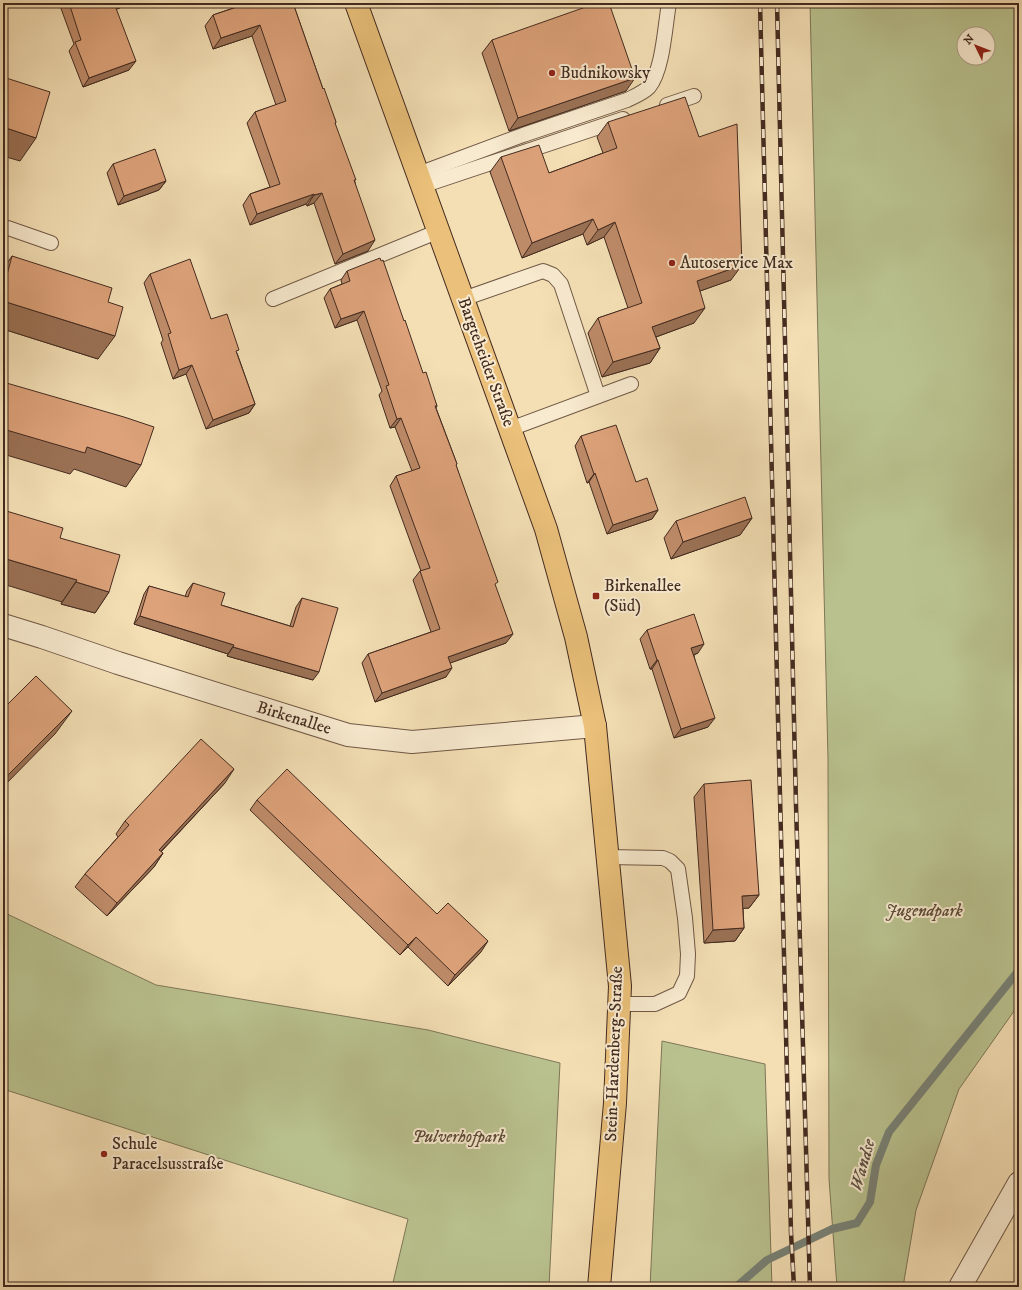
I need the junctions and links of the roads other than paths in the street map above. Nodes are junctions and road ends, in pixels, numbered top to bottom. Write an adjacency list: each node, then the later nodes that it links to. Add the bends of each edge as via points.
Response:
1 (356, 3): 6 (main road, Bargteheider Straße)
2 (669, 3): 6 (lane, via 659,66 655,78 640,94 523,136)
3 (694, 96): 4 (lane)
4 (657, 108)
5 (635, 116): 6 (lane)
6 (420, 180): 8 (main road, Bargteheider Straße)
7 (3, 230): 9 (lane, via 8,228)
8 (439, 231): 10 (lane); 11 (main road, Bargteheider Straße)
9 (51, 243)
10 (273, 299)
11 (463, 299): 13 (lane, via 543,271 553,275 561,284); 14 (main road, Bargteheider Straße)
12 (631, 384): 13 (lane)
13 (598, 396): 14 (lane)
14 (510, 429): 16 (main road, Bargteheider Straße, via 546,529 576,637)
15 (3, 625): 16 (street, Birkenallee, via 348,734 412,742)
16 (595, 726): 17 (main road, Stein-Hardenberg-Straße)
17 (608, 857): 18 (main road, Stein-Hardenberg-Straße, via 620,986); 18 (lane, via 663,858 678,869 688,954 687,976 679,993 655,1004)
18 (619, 1004): 21 (main road, Stein-Hardenberg-Straße, via 615,1103)
19 (1019, 1183): 20 (street)
20 (1012, 1206): 22 (street)
21 (599, 1287)
22 (960, 1287)

